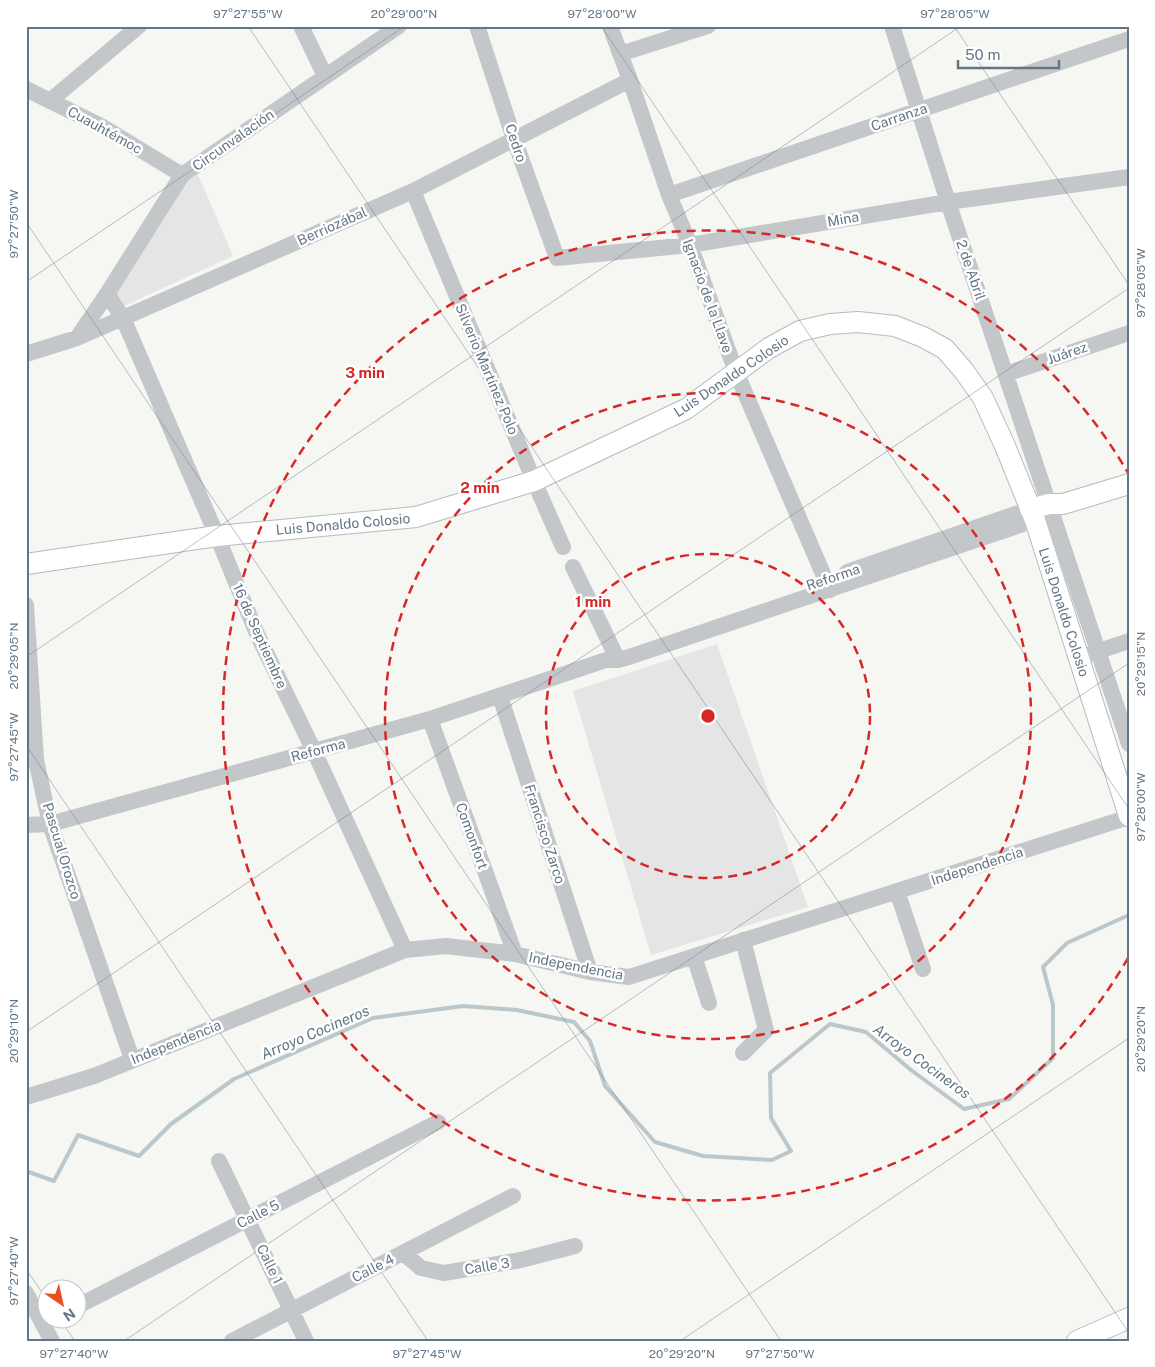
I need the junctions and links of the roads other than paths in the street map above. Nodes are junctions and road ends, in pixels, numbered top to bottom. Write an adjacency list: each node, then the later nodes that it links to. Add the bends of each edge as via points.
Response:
1 (301, 26): 10 (street)
2 (399, 26): 10 (street, Circunvalación)
3 (478, 26): 15 (street, Cedro)
4 (610, 26): 9 (street, Ignacio de la Llave)
5 (708, 26): 9 (street)
6 (892, 26): 14 (street, 2 de Abril)
7 (134, 28): 13 (street)
8 (1129, 39): 14 (street, Carranza)
9 (620, 54): 11 (street, Ignacio de la Llave)
10 (324, 76): 16 (street, Circunvalación)
11 (630, 80): 15 (street, Berriozábal); 19 (street, Ignacio de la Llave)
12 (26, 89): 13 (street, Cuauhtémoc)
13 (51, 100): 16 (street, Cuauhtémoc)
14 (919, 110): 19 (street, Carranza); 20 (street, 2 de Abril)
15 (514, 139): 18 (street, Berriozábal); 22 (street, Cedro)
16 (182, 175): 23 (street, Circunvalación)
17 (1129, 177): 20 (street, Mina)
18 (413, 191): 24 (street, Berriozábal); 30 (street, Silverio Martínez Polo)
19 (669, 195): 21 (street, Ignacio de la Llave)
20 (948, 202): 21 (street, Mina); 29 (street, 2 de Abril)
21 (690, 245): 22 (street, Mina); 28 (street, Ignacio de la Llave)
22 (557, 258)
23 (107, 294): 24 (street); 26 (street, Circunvalación)
24 (123, 318): 26 (street, Berriozábal); 33 (street, 16 de Septiembre)
25 (1129, 333): 29 (street, Juárez)
26 (77, 338): 27 (street, Berriozábal)
27 (26, 354)
28 (736, 372): 30 (main road, Luis Donaldo Colosio, via 686,409); 32 (main road, Luis Donaldo Colosio, via 800,331 830,324 858,322 895,326 923,337 944,349 964,371 983,398 1005,446); 37 (street, Ignacio de la Llave)
29 (1006, 374): 32 (street, 2 de Abril)
30 (534, 481): 33 (main road, Luis Donaldo Colosio, via 416,518); 34 (street, Silverio Martínez Polo)
31 (1129, 484): 32 (main road, Reforma)
32 (1046, 510): 37 (street, Reforma); 40 (street, Luis Donaldo Colosio); 42 (main road, Luis Donaldo Colosio)
33 (217, 536): 35 (main road, Luis Donaldo Colosio); 46 (street, 16 de Septiembre, via 257,634)
34 (563, 547)
35 (26, 564)
36 (573, 567): 41 (street)
37 (828, 585): 41 (street, Reforma)
38 (26, 605): 48 (street, Pascual Orozco, via 36,760)
39 (1129, 641): 40 (street)
40 (1099, 651): 42 (street); 45 (street, Luis Donaldo Colosio)
41 (613, 658): 43 (street, Reforma)
42 (1078, 658): 47 (main road, Luis Donaldo Colosio)
43 (500, 696): 44 (street, Reforma); 56 (street, Francisco Zarco)
44 (430, 719): 46 (street, Reforma); 53 (street, Comonfort)
45 (1129, 744)
46 (314, 751): 48 (street, Reforma); 52 (street, 16 de Septiembre)
47 (1129, 817): 50 (street, Independencia)
48 (50, 824): 49 (street, Reforma); 59 (street, Pascual Orozco)
49 (26, 826)
50 (897, 891): 51 (street, Independencia); 55 (street)
51 (743, 940): 54 (street, Independencia); 58 (street, via 766,1030)
52 (405, 950): 53 (street, Independencia, via 446,946); 59 (street, Independencia)
53 (515, 954): 56 (street, Independencia)
54 (694, 956): 56 (street, Independencia, via 629,977); 57 (street)
55 (923, 969)
56 (590, 972)
57 (709, 1003)
58 (743, 1053)
59 (132, 1060): 60 (street, Independencia, via 94,1076)
60 (26, 1097)
61 (438, 1122): 64 (street, Calle 5)
62 (219, 1161): 64 (street, Calle 1)
63 (513, 1196): 66 (street, Calle 4)
64 (248, 1219): 68 (street, Calle 5); 70 (street, Calle 1)
65 (575, 1246): 66 (street, Calle 3, via 521,1260 444,1273 421,1268)
66 (403, 1253): 70 (street, Calle 4)
67 (26, 1292): 69 (street)
68 (88, 1301)
69 (38, 1309)
70 (292, 1310): 72 (street, Calle 4); 73 (street, Calle 1)
71 (1129, 1318): 74 (main road)
72 (232, 1341)
73 (306, 1341)
74 (1077, 1341)

